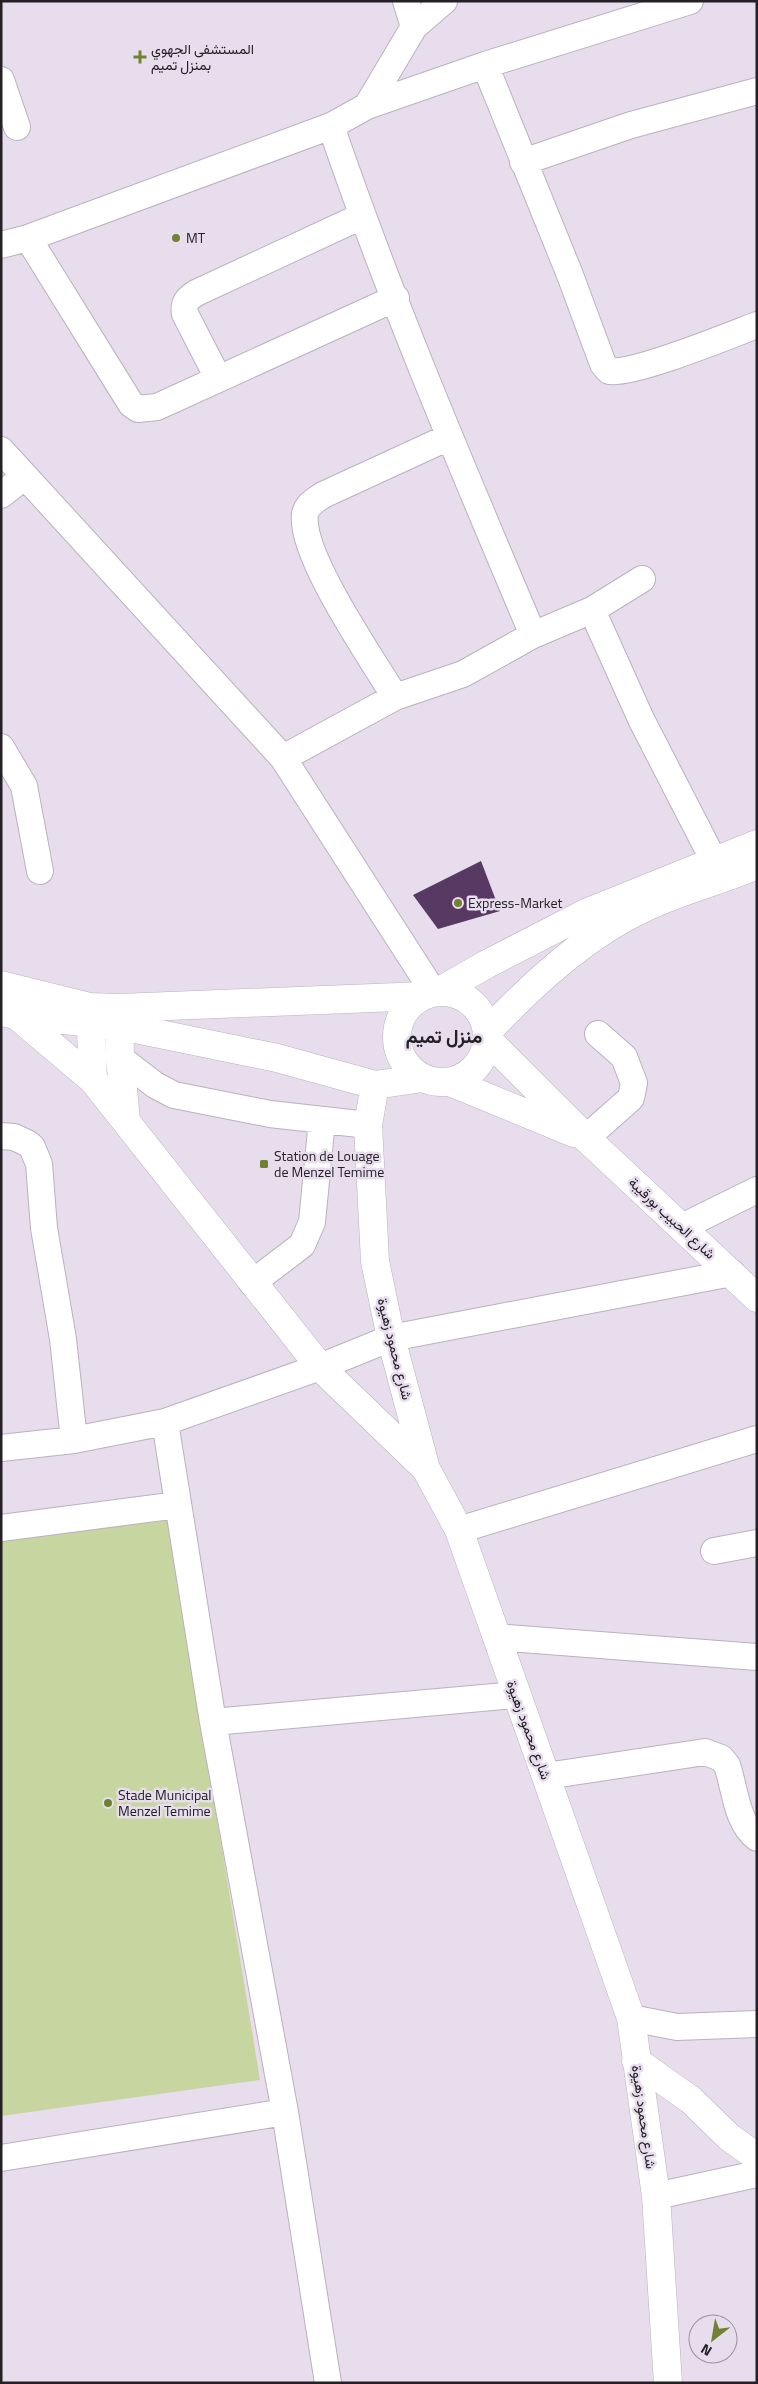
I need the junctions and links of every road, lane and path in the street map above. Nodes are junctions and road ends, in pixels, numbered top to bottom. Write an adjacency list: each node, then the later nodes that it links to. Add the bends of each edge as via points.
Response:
1 (406, 1): 4 (street)
2 (444, 1): 4 (street)
3 (690, 1): 5 (street)
4 (414, 27): 8 (street)
5 (486, 65): 8 (street); 11 (street)
6 (1, 80): 10 (street)
7 (757, 91): 11 (street, via 631,125)
8 (367, 106): 9 (street)
9 (331, 126): 12 (street); 13 (street)
10 (17, 127)
11 (523, 162): 16 (street, via 603,364 609,371 618,373)
12 (362, 216): 15 (street); 17 (street, via 188,298 185,314)
13 (28, 238): 14 (street); 17 (street, via 131,404 138,409 157,407)
14 (2, 243)
15 (396, 298): 17 (street); 18 (street)
16 (757, 325)
17 (218, 378)
18 (449, 437): 24 (street); 25 (street, via 323,495 310,504 306,514 307,529 321,574)
19 (1, 450): 20 (street)
20 (24, 477): 21 (street); 27 (street)
21 (1, 495)
22 (642, 580): 23 (street)
23 (592, 610): 24 (street); 29 (street, via 641,719)
24 (533, 636): 25 (street, via 463,674)
25 (395, 697): 27 (street)
26 (1, 747): 31 (street, via 24,786)
27 (283, 758): 33 (street)
28 (757, 844): 29 (main road)
29 (714, 861): 33 (main road, via 586,913)
30 (757, 865): 38 (main road, via 646,907 616,924 541,978)
31 (40, 870)
32 (1, 985): 35 (main road)
33 (432, 994): 36 (main road); 38 (main road, via 458,996 475,1007 483,1018); 40 (main road, via 411,1004 397,1029 397,1044 402,1058)
34 (8, 1014): 35 (main road); 41 (main road)
35 (90, 1015): 36 (main road); 41 (main road)
36 (120, 1017): 39 (main road); 43 (main road)
37 (598, 1034): 48 (street, via 624,1057 634,1083 630,1098)
38 (487, 1035): 42 (main road, via 484,1054 476,1067 469,1074); 48 (main road, شارع الحبيب بورقيبة)
39 (120, 1058): 44 (main road); 45 (street, via 174,1095 270,1114)
40 (423, 1078): 42 (main road); 43 (main road)
41 (93, 1080): 44 (main road)
42 (450, 1082): 48 (main road, شارع الحبيب بورقيبة)
43 (375, 1085): 46 (main road, شارع محمود زهيوة)
44 (126, 1120): 52 (main road)
45 (322, 1120): 46 (street); 52 (street, via 312,1222 302,1246)
46 (368, 1125): 54 (main road, شارع محمود زهيوة, via 376,1261)
47 (1, 1136): 58 (street, via 27,1143 39,1164 44,1228 63,1339)
48 (586, 1138): 50 (main road, شارع الحبيب بورقيبة)
49 (757, 1190): 50 (street)
50 (682, 1227): 51 (main road, شارع الحبيب بورقيبة)
51 (732, 1273): 53 (main road, شارع الحبيب بورقيبة); 54 (street)
52 (252, 1283): 55 (main road)
53 (757, 1298)
54 (391, 1338): 55 (street); 60 (main road, شارع محمود زهيوة)
55 (320, 1367): 56 (street); 60 (main road)
56 (165, 1422): 58 (street); 61 (street)
57 (757, 1439): 63 (street)
58 (74, 1440): 59 (street)
59 (1, 1448)
60 (426, 1469): 63 (main road, شارع محمود زهيوة)
61 (178, 1505): 62 (street); 69 (street)
62 (1, 1528)
63 (459, 1530): 66 (main road, شارع محمود زهيوة)
64 (757, 1543): 65 (street)
65 (714, 1551)
66 (496, 1637): 67 (street); 68 (main road, شارع محمود زهيوة)
67 (757, 1657)
68 (516, 1695): 69 (street); 70 (main road, شارع محمود زهيوة)
69 (213, 1722): 75 (street)
70 (546, 1776): 71 (street, via 711,1753 728,1765 741,1814 748,1831); 72 (main road, شارع محمود زهيوة)
71 (757, 1838)
72 (631, 2018): 73 (street, via 677,2027); 74 (main road, شارع محمود زهيوة)
73 (757, 2024)
74 (636, 2061): 76 (main road, via 691,2100 730,2137); 79 (main road, شارع محمود زهيوة)
75 (285, 2112): 77 (street); 80 (street)
76 (757, 2157)
77 (1, 2158)
78 (757, 2174): 79 (street)
79 (656, 2196): 81 (main road, شارع محمود زهيوة)
80 (328, 2383)
81 (668, 2383)

